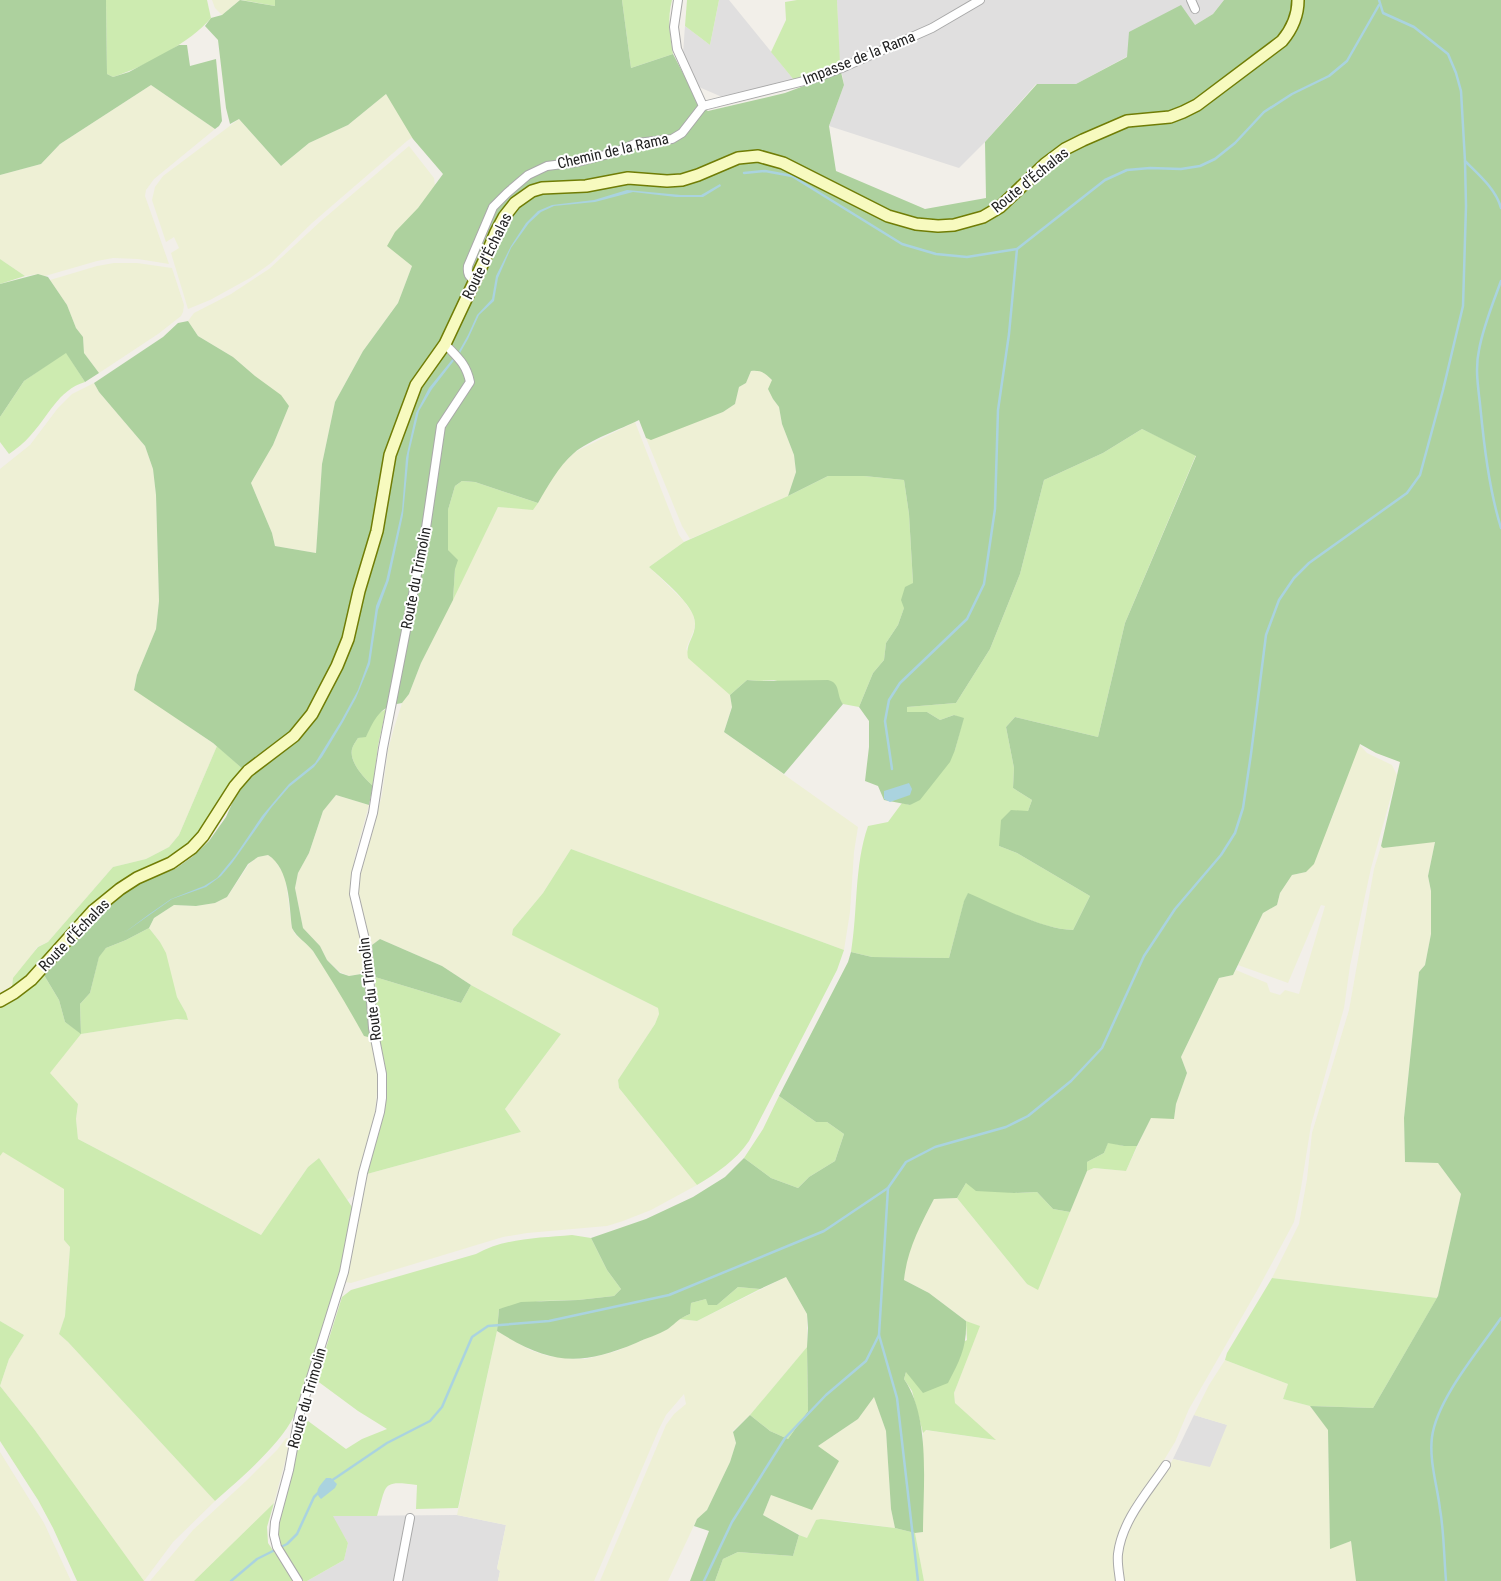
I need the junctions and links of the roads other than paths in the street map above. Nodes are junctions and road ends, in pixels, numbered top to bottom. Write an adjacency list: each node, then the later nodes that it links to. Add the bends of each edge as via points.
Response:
1 (678, 0): 6 (street, via 674,27 677,49)
2 (980, 0): 6 (street, Impasse de la Rama, via 932,28 844,67 812,79)
3 (1191, 0): 5 (street)
4 (1298, 0): 7 (street, Route d'Échalas, via 1292,28 1282,41 1197,105 1170,117 1128,121 1082,140 1045,164 1000,207 973,221 946,226 904,221 879,212 774,159 745,156 682,180 628,178 532,191 515,203 504,217)
5 (1195, 9)
6 (703, 106): 7 (street, Chemin de la Rama, via 682,133 672,139 637,143 578,162 547,166 528,175 493,207 468,266 469,277)
7 (475, 281): 8 (street, Route d'Échalas)
8 (445, 344): 9 (street, Route d'Échalas, via 416,385 397,433 377,531 348,639 312,714 294,736 248,771 192,848 171,863 120,889 93,911 31,980); 12 (street, Route du Trimolin, via 467,370 470,382 441,426 426,528 383,748 374,813 360,854 354,885 370,968 373,1028 382,1074 380,1112 363,1173 340,1285 299,1416 273,1529 277,1547)
9 (0, 1001)
10 (1166, 1465): 14 (street, via 1123,1532 1118,1554)
11 (410, 1518): 13 (street)
12 (298, 1581)
13 (398, 1581)
14 (1120, 1581)

